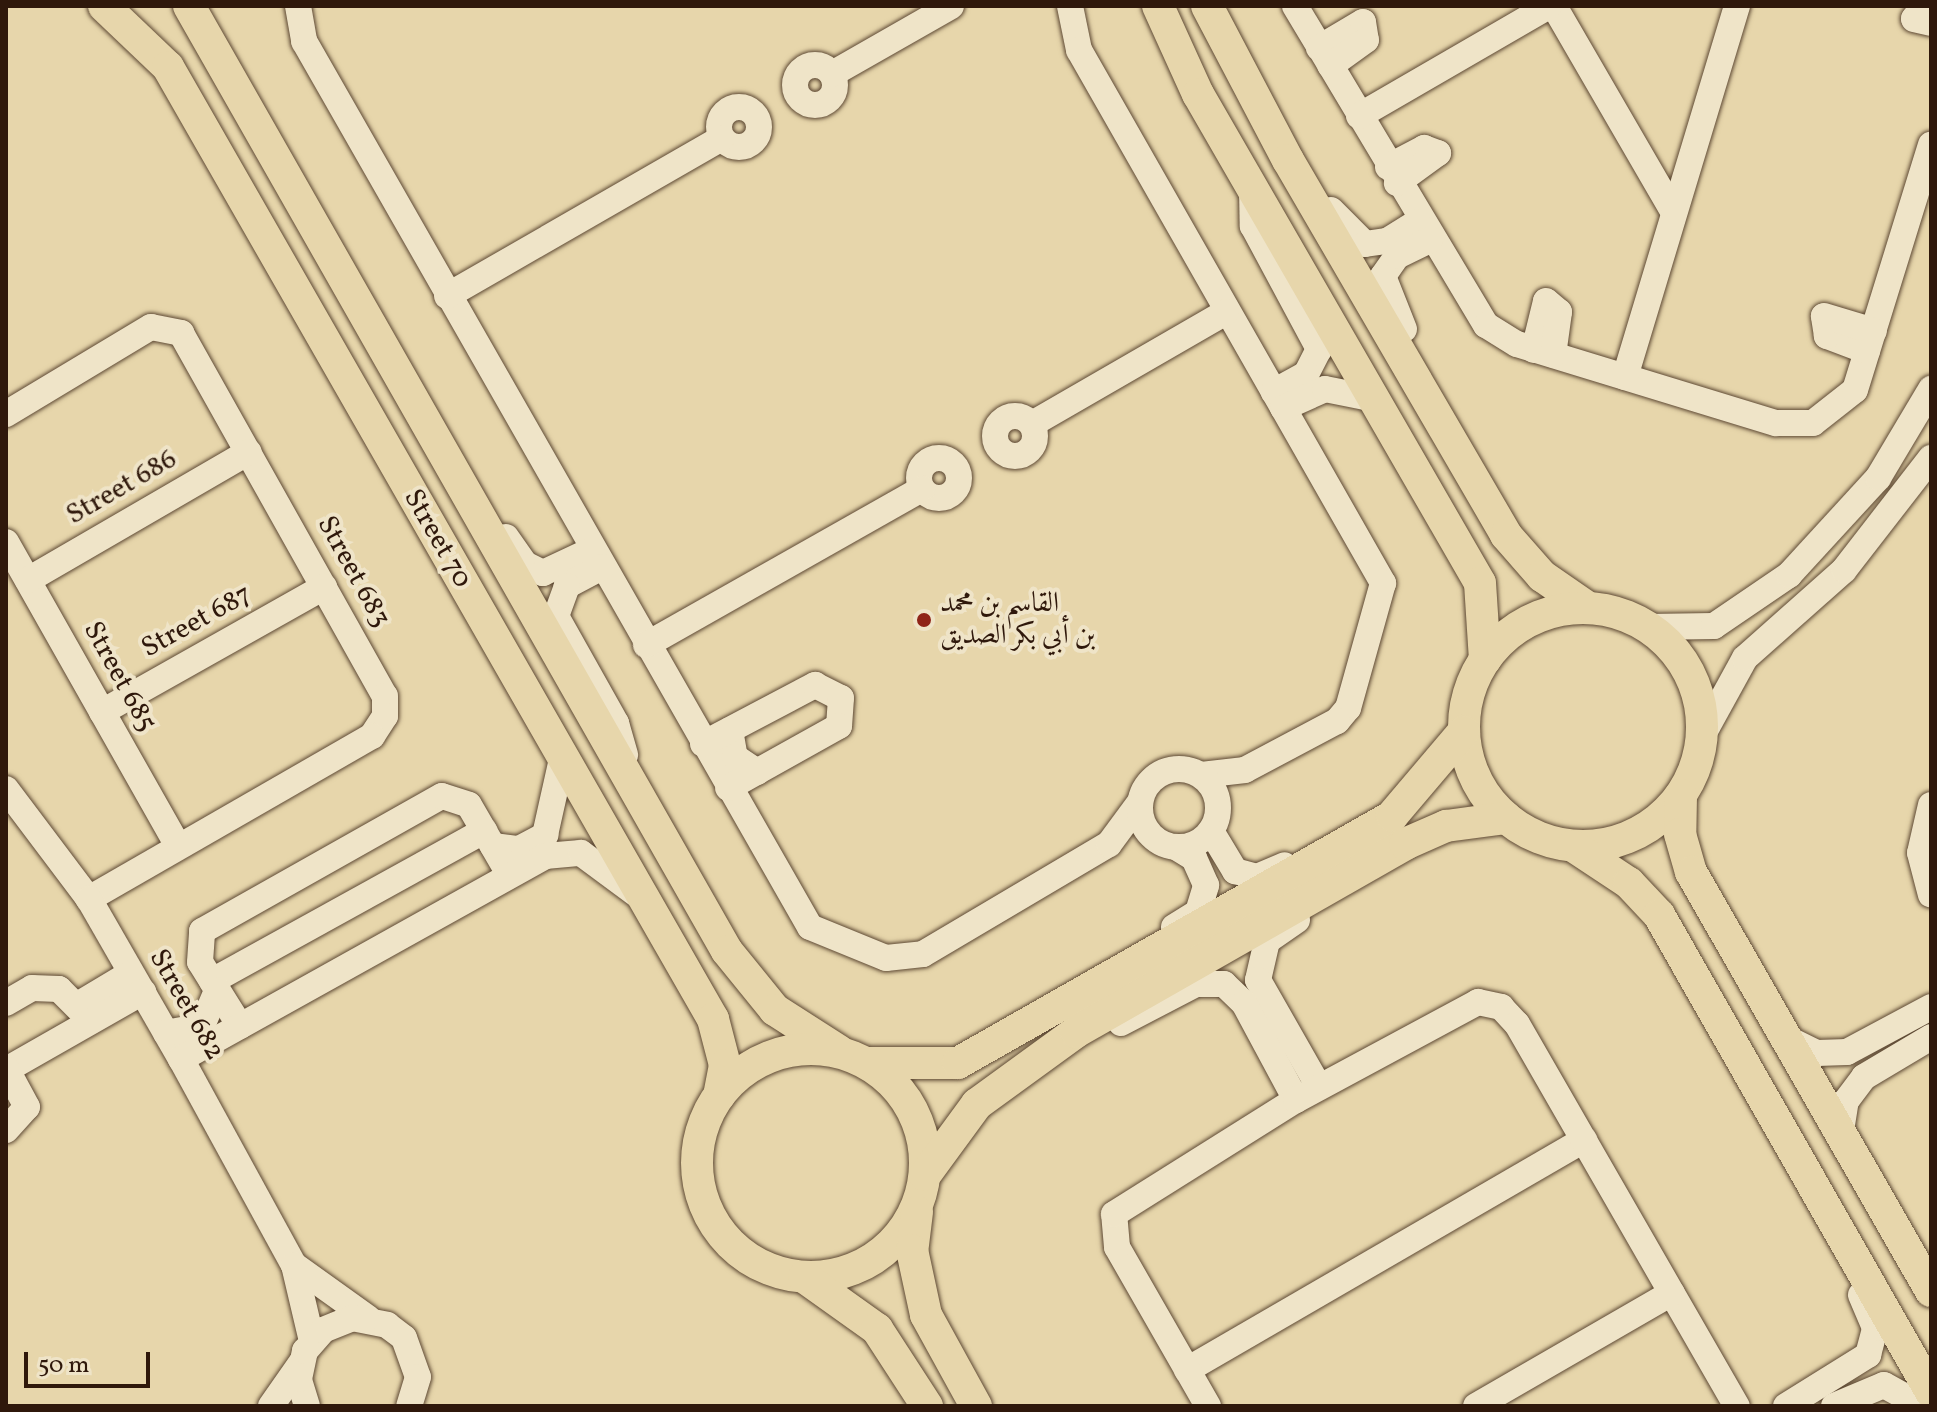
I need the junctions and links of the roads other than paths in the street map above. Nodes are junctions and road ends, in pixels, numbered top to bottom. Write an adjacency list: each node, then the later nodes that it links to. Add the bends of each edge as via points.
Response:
1 (104, 6): 48 (main road, Street 70, via 168,67)
2 (189, 6): 29 (main road, Street 70)
3 (298, 6): 22 (street, via 299,32)
4 (951, 6): 13 (street)
5 (1070, 6): 23 (street, via 1079,50)
6 (1158, 6): 19 (main road)
7 (1207, 6): 17 (main road)
8 (1295, 6): 14 (street)
9 (1552, 6): 14 (street); 20 (street)
10 (1737, 6): 20 (street)
11 (1924, 6): 12 (street, via 1914,19)
12 (1931, 23)
13 (832, 74)
14 (1359, 116): 21 (street)
15 (722, 138): 22 (street)
16 (1931, 144): 18 (street)
17 (1288, 160): 21 (street, via 1354,240 1376,244); 31 (main road)
18 (1925, 179): 24 (street, via 1844,405 1794,426)
19 (1252, 187): 26 (main road); 27 (street, via 1253,226 1319,349 1306,374)
20 (1674, 213): 24 (street)
21 (1424, 231): 24 (street, via 1479,318 1544,352); 31 (street, via 1388,264 1383,288 1452,412)
22 (447, 296): 36 (street)
23 (1226, 312): 27 (street); 30 (street)
24 (1625, 377)
25 (1931, 389): 40 (street, via 1878,478 1789,575 1714,626)
26 (1375, 399): 27 (street, via 1325,389); 42 (main road, via 1480,583)
27 (1279, 400): 49 (street, via 1383,583 1348,708 1337,721)
28 (6, 414): 32 (street, Street 683, via 151,327 170,325)
29 (421, 415): 36 (street, via 525,564 556,572); 52 (main road, Street 70)
30 (1032, 424)
31 (1456, 449): 39 (main road, via 1523,556)
32 (249, 452): 37 (street, Street 686); 38 (street, Street 683)
33 (1931, 458): 46 (street, via 1844,570 1745,658)
34 (922, 489): 41 (street)
35 (6, 542): 37 (street, Street 685)
36 (597, 558): 41 (street); 52 (street, via 567,586 556,616 616,723)
37 (28, 580): 43 (street, Street 685)
38 (324, 587): 43 (street, Street 687); 63 (street, Street 683, via 385,696 385,716 372,736)
39 (1587, 607): 40 (main road); 42 (main road, via 1529,620)
40 (1648, 627): 46 (main road, via 1690,675)
41 (646, 645): 47 (street)
42 (1485, 660): 45 (main road)
43 (102, 712): 63 (street, Street 685)
44 (730, 730): 47 (street); 50 (street, via 735,757); 50 (street, via 815,685 841,698 839,726)
45 (1464, 731): 58 (main road, via 1472,770); 62 (main road, via 1420,791)
46 (1701, 738): 55 (main road)
47 (703, 744): 53 (street)
48 (562, 759): 60 (street, via 545,835 519,849); 70 (main road, Street 70)
49 (1245, 770): 51 (street); 59 (street)
50 (757, 772): 53 (street)
51 (1201, 775): 56 (street, via 1169,770 1150,781); 59 (street)
52 (630, 782): 82 (main road, Street 70, via 749,982 775,1010)
53 (728, 788): 64 (street, via 810,927 886,958 923,954)
54 (6, 789): 69 (street, Street 682)
55 (1681, 795): 65 (main road, via 1634,834); 81 (main road, via 1680,834 1691,872)
56 (1140, 802): 61 (street); 64 (street)
57 (1931, 805): 68 (street, via 1920,853)
58 (1506, 818): 65 (main road); 67 (main road, via 1446,826)
59 (1214, 819): 61 (street); 62 (street, via 1227,864 1246,876 1269,875 1318,845)
60 (488, 838): 66 (street); 73 (street); 73 (street, via 463,799 442,796 428,803 202,931 196,947)
61 (1166, 843): 64 (street); 71 (street, via 1200,866 1203,904 1148,942)
62 (1347, 843): 71 (main road)
63 (177, 844): 69 (street, Street 683)
64 (1109, 844)
65 (1573, 846): 92 (main road, via 1629,883 1659,915)
66 (509, 874): 70 (street, via 545,856 581,853); 77 (street)
67 (1329, 890): 78 (main road); 85 (street, via 1267,941 1257,966)
68 (1931, 895)
69 (89, 899): 72 (street, Street 682)
70 (645, 901): 86 (main road, Street 70, via 720,1034)
71 (1134, 961): 82 (main road, via 958,1063)
72 (137, 983): 76 (street); 79 (street, Street 682)
73 (215, 986): 77 (street); 79 (street, via 202,1026)
74 (6, 1003): 76 (street, via 48,987)
75 (1931, 1007): 81 (street, via 1847,1052 1817,1053)
76 (86, 1012): 84 (street)
77 (240, 1026): 83 (street)
78 (1076, 1032): 87 (street, via 1110,1029 1196,984 1224,984 1244,1003); 91 (main road, via 977,1104)
79 (166, 1033): 83 (street, Street 682)
80 (1931, 1037): 89 (street, via 1864,1077 1846,1101)
81 (1790, 1040): 89 (main road)
82 (853, 1057): 86 (main road, via 785,1051 760,1060); 91 (main road, via 913,1110)
83 (181, 1059): 93 (street, Street 682)
84 (6, 1070): 88 (street, via 27,1107)
85 (1319, 1087): 87 (street); 90 (street, via 1466,1004 1490,1003 1517,1024)
86 (719, 1095): 94 (main road, via 697,1160 708,1211 740,1252)
87 (1296, 1100): 99 (street, via 1114,1214 1117,1247)
88 (6, 1130)
89 (1841, 1131): 95 (main road)
90 (1584, 1140): 96 (street); 99 (street)
91 (922, 1188): 94 (main road, via 901,1234 874,1258 840,1273); 106 (main road, via 912,1250 918,1287)
92 (1817, 1193): 100 (main road); 109 (street, via 1815,1214 1872,1314 1874,1342 1859,1366)
93 (294, 1265): 97 (street, Street 682); 98 (street, Street 682)
94 (804, 1277): 105 (main road, via 877,1329)
95 (1931, 1291)
96 (1672, 1293): 102 (street); 108 (street)
97 (368, 1318): 98 (street, via 336,1322); 101 (street, Street 682, via 404,1338 414,1356)
98 (306, 1352): 103 (street); 104 (street, Street 682)
99 (1187, 1370): 107 (street)
100 (1931, 1392)
101 (412, 1403)
102 (1486, 1404)
103 (271, 1406)
104 (307, 1406)
105 (927, 1406)
106 (976, 1406)
107 (1208, 1406)
108 (1737, 1406)
109 (1786, 1406)
110 (1834, 1406): 111 (street, via 1884,1385)
111 (1922, 1406)

